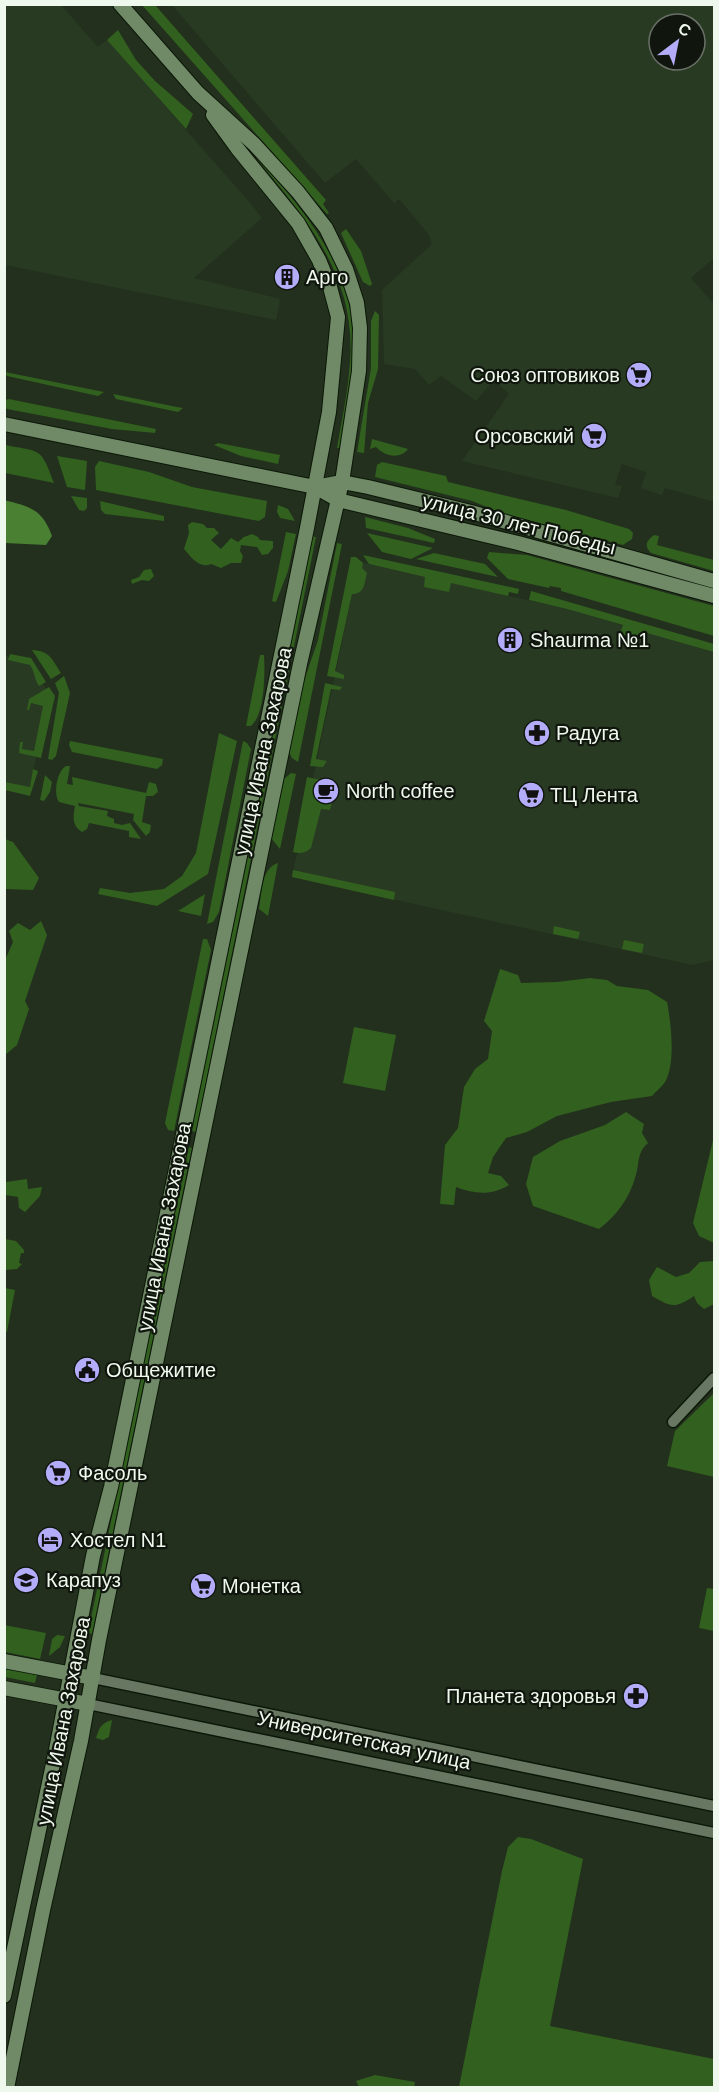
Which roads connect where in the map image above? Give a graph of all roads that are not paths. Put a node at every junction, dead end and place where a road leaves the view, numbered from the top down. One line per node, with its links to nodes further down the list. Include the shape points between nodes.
1 (120, 4): 2 (main road)
2 (198, 93): 4 (main road, улица Ивана Захарова, via 254,144 298,192 326,228 346,269 360,328); 5 (main road, улица Ивана Захарова, via 297,223 330,287 338,317)
3 (4, 424): 5 (main road, улица 30 лет Победы)
4 (342, 482): 5 (main road, улица 30 лет Победы); 6 (main road, улица Ивана Захарова); 7 (main road, улица 30 лет Победы, via 471,512)
5 (315, 487): 6 (main road, улица 30 лет Победы); 12 (main road, улица Ивана Захарова)
6 (338, 500): 8 (main road, улица 30 лет Победы); 13 (main road, улица Ивана Захарова, via 201,1141)
7 (714, 581)
8 (714, 596)
9 (714, 1378): 10 (street)
10 (673, 1422)
11 (4, 1661): 12 (main road, Университетская улица)
12 (70, 1673): 13 (main road, Университетская улица); 15 (main road, улица Ивана Захарова)
13 (93, 1678): 16 (main road, улица Ивана Захарова); 17 (street, Университетская улица)
14 (4, 1688): 15 (main road, Университетская улица)
15 (65, 1700): 16 (main road, Университетская улица); 19 (main road, улица Ивана Захарова)
16 (88, 1704): 18 (street, Университетская улица); 20 (main road, улица Ивана Захарова)
17 (714, 1806)
18 (714, 1833)
19 (4, 1996)
20 (7, 2088)

